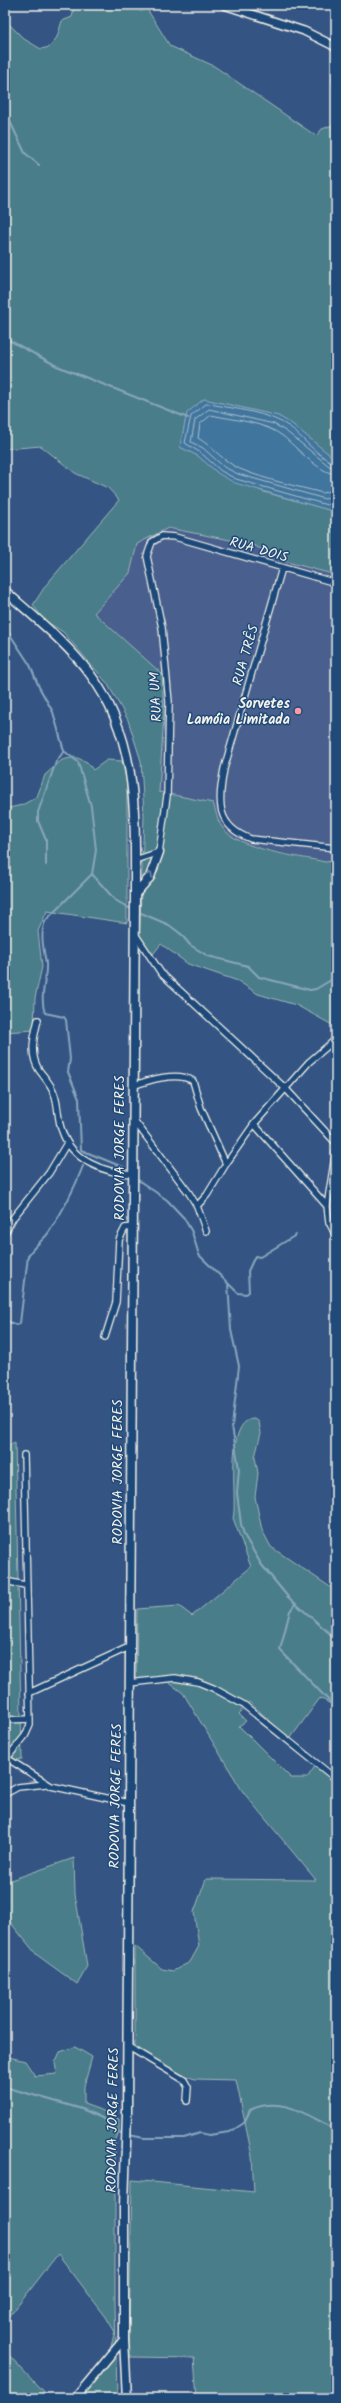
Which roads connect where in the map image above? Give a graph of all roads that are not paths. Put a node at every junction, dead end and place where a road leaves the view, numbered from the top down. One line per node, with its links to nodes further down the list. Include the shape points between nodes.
1 (224, 5): 2 (street, via 304,31)
2 (336, 47)
3 (175, 537): 4 (street, RUA DOIS); 8 (street, RUA UM, via 157,538 152,542 147,556 162,628 169,702 168,796)
4 (282, 568): 5 (street, RUA DOIS); 7 (street, RUA TRÊS, via 224,769 219,796 220,809 231,828 251,839)
5 (336, 583)
6 (5, 591): 9 (main road, RODOVIA JORGE FERES, via 71,653 105,696 118,723 130,763)
7 (336, 848)
8 (159, 852): 9 (street); 10 (main road, one-way to 8, via 150,876)
9 (135, 860): 10 (main road, RODOVIA JORGE FERES)
10 (135, 894): 11 (main road, RODOVIA JORGE FERES)
11 (134, 932): 14 (main road, RODOVIA JORGE FERES); 15 (street, via 152,961 177,989)
12 (38, 1020): 18 (street, via 32,1046 34,1057 54,1092 59,1108 61,1130)
13 (336, 1039): 15 (street, via 309,1062)
14 (133, 1086): 16 (main road, RODOVIA JORGE FERES); 21 (street, via 175,1077 193,1081 201,1108)
15 (286, 1089): 17 (street); 19 (street)
16 (133, 1118): 22 (main road, RODOVIA JORGE FERES); 23 (street)
17 (254, 1124): 21 (street); 24 (street)
18 (68, 1143): 22 (street, via 75,1152 94,1166 112,1172); 27 (street, via 50,1173 13,1218)
19 (336, 1143)
20 (336, 1150): 24 (street)
21 (226, 1164): 23 (street)
22 (133, 1174): 25 (main road, RODOVIA JORGE FERES)
23 (197, 1206): 26 (street)
24 (327, 1206): 28 (street, via 329,1222)
25 (132, 1227): 29 (street, via 125,1228 119,1240 116,1302); 33 (main road, RODOVIA JORGE FERES)
26 (206, 1231)
27 (5, 1233)
28 (336, 1236)
29 (105, 1337)
30 (24, 1455): 32 (street)
31 (5, 1582): 32 (street)
32 (25, 1585): 35 (street)
33 (129, 1647): 34 (main road, RODOVIA JORGE FERES); 35 (street)
34 (129, 1682): 39 (street, via 176,1678 213,1688 244,1706); 44 (main road, RODOVIA JORGE FERES)
35 (29, 1693): 36 (street)
36 (30, 1719): 37 (street); 38 (street, via 27,1732)
37 (5, 1720)
38 (6, 1758): 40 (street)
39 (336, 1779)
40 (46, 1784): 41 (street); 44 (street)
41 (18, 1787): 42 (street); 43 (street)
42 (5, 1788)
43 (5, 1794)
44 (129, 1803): 45 (main road, RODOVIA JORGE FERES)
45 (127, 2046): 46 (street, via 184,2080 188,2087); 47 (main road, RODOVIA JORGE FERES)
46 (187, 2101)
47 (124, 2339): 48 (street); 49 (main road, RODOVIA JORGE FERES)
48 (75, 2398)
49 (127, 2398)

